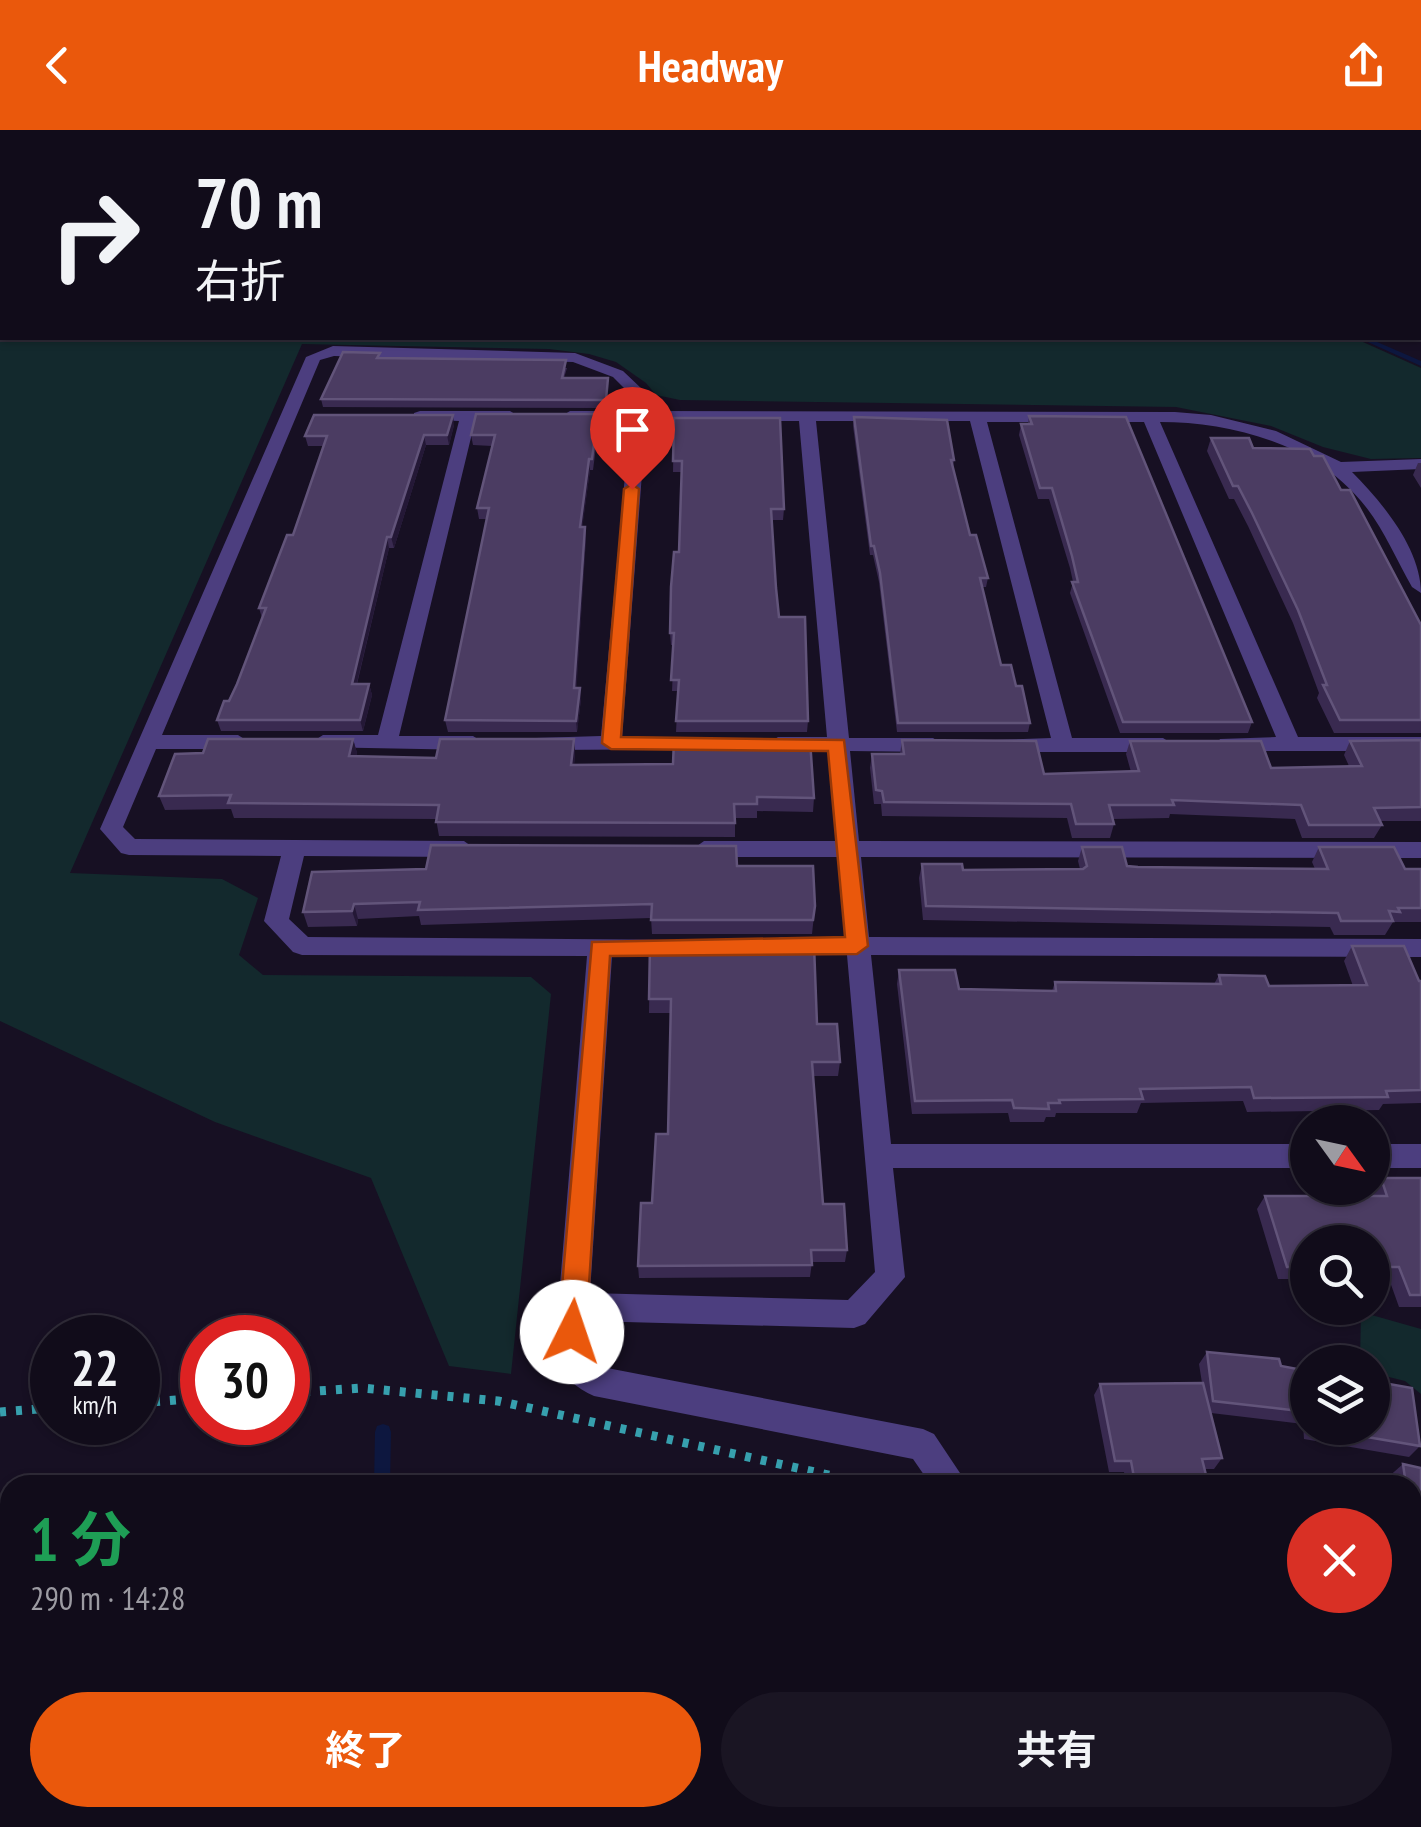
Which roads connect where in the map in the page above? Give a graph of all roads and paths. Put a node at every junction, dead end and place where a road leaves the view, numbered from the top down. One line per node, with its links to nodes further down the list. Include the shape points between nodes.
1 (396, 416): 2 (street)
2 (468, 416): 3 (street); 15 (street)
3 (524, 416)
4 (543, 416): 5 (street)
5 (637, 416): 6 (street); 12 (street, via 635,390 618,374 575,358 334,351 314,357 297,416); 16 (street)
6 (807, 416): 7 (street); 23 (street)
7 (977, 416): 8 (street); 26 (street)
8 (1150, 417): 10 (street, via 1211,420 1270,434); 21 (street)
9 (1421, 464): 10 (street)
10 (1338, 467): 11 (street, via 1371,501)
11 (1421, 587)
12 (148, 742): 13 (street); 27 (street, via 112,829 130,847)
13 (268, 742)
14 (308, 742): 15 (street)
15 (387, 742): 16 (street)
16 (611, 743): 17 (street)
17 (724, 744)
18 (762, 744): 23 (street)
19 (1176, 744): 26 (street)
20 (1214, 744): 21 (street)
21 (1290, 744): 22 (street)
22 (1421, 744)
23 (837, 745): 24 (street); 30 (street)
24 (950, 745)
25 (988, 745): 26 (street)
26 (1063, 745)
27 (295, 848): 28 (street); 35 (street, via 276,921 302,946)
28 (492, 848)
29 (690, 849): 30 (street)
30 (848, 849): 31 (street); 33 (street)
31 (1421, 850)
32 (758, 946): 33 (street)
33 (857, 946): 36 (street); 37 (street)
34 (698, 947): 35 (street)
35 (600, 948): 41 (street)
36 (1421, 948)
37 (878, 1156): 38 (street); 41 (street, via 890,1278 854,1314)
38 (1290, 1156)
39 (1390, 1156): 40 (street)
40 (1421, 1156)
41 (574, 1307): 46 (street, via 570,1358 594,1381 923,1445)
42 (310, 1392): 45 (path, via 362,1388 498,1401)
43 (30, 1410): 44 (path)
44 (0, 1412)
45 (828, 1475)
46 (944, 1475)

